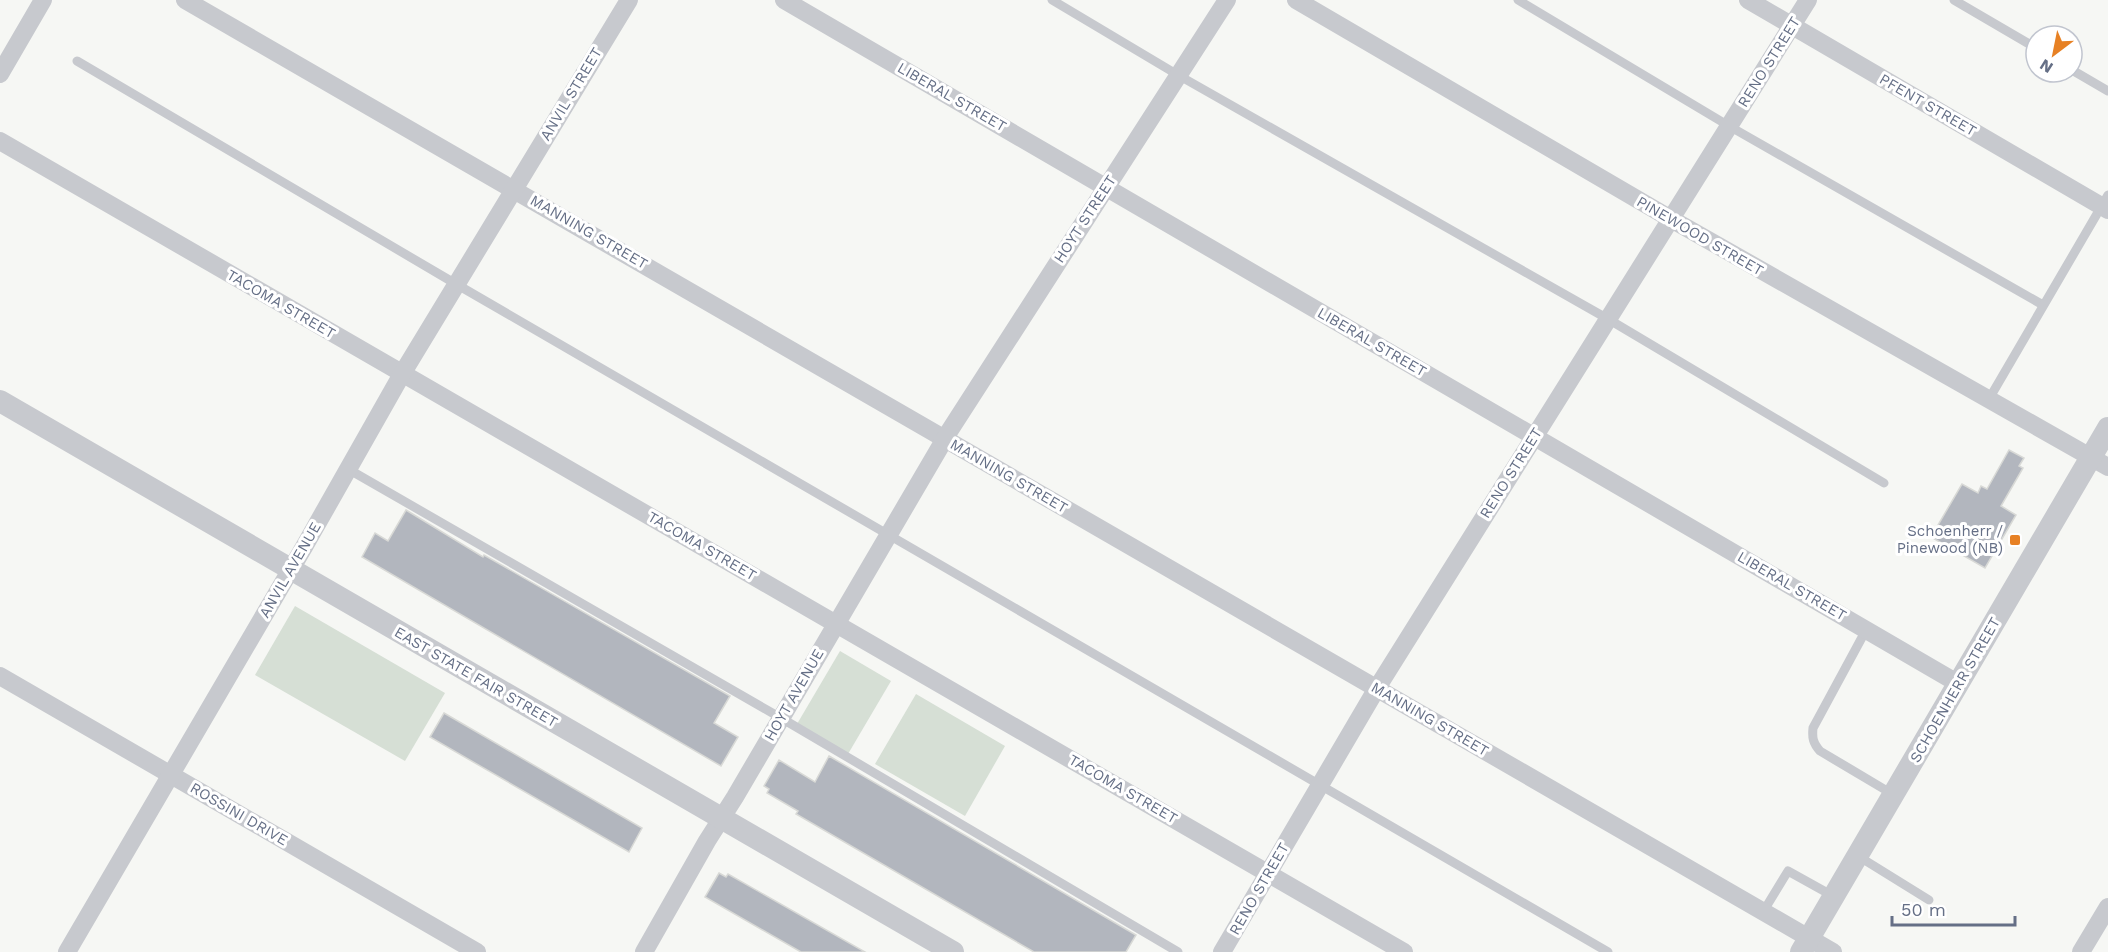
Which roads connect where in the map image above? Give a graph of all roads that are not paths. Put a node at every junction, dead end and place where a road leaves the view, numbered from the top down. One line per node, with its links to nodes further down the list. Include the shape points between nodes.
1 (43, 0): 15 (street)
2 (185, 0): 22 (street, MANNING STREET)
3 (628, 0): 22 (street, ANVIL STREET)
4 (784, 0): 21 (street, LIBERAL STREET)
5 (1052, 0): 16 (lane)
6 (1227, 0): 16 (street, HOYT STREET)
7 (1296, 0): 24 (street, PINEWOOD STREET)
8 (1518, 0): 19 (lane)
9 (1748, 0): 12 (street, PFENT STREET)
10 (1808, 0): 12 (street, RENO STREET)
11 (1954, 0): 13 (lane)
12 (1792, 26): 19 (street, RENO STREET); 23 (street, PFENT STREET)
13 (2024, 41)
14 (77, 60): 25 (lane)
15 (0, 74)
16 (1178, 75): 21 (street, HOYT STREET); 27 (lane)
17 (2084, 77): 18 (lane)
18 (2108, 91)
19 (1729, 126): 24 (street, RENO STREET); 26 (lane)
20 (0, 141): 28 (street, TACOMA STREET)
21 (1106, 187): 32 (street, LIBERAL STREET); 33 (street, HOYT STREET)
22 (513, 189): 25 (street, ANVIL AVENUE); 33 (street, MANNING STREET)
23 (2106, 204): 26 (lane)
24 (1671, 219): 27 (street, RENO STREET); 29 (street, PINEWOOD STREET)
25 (456, 284): 28 (street, ANVIL AVENUE); 37 (lane)
26 (2043, 305): 29 (lane)
27 (1608, 319): 32 (street, RENO STREET); 36 (lane)
28 (402, 374): 35 (street, ANVIL AVENUE); 39 (street, TACOMA STREET)
29 (1989, 399): 34 (street, PINEWOOD STREET)
30 (0, 401): 38 (street, EAST STATE FAIR STREET)
31 (2108, 428): 34 (street, SCHOENHERR STREET)
32 (1534, 436): 40 (street, LIBERAL STREET); 43 (street, RENO STREET)
33 (945, 439): 37 (street, HOYT AVENUE); 43 (street, MANNING STREET)
34 (2099, 462): 42 (street, SCHOENHERR STREET)
35 (348, 469): 38 (street, ANVIL AVENUE); 44 (lane)
36 (1884, 483)
37 (888, 536): 39 (street, HOYT AVENUE); 46 (lane)
38 (291, 568): 45 (street, ANVIL AVENUE); 48 (street, EAST STATE FAIR STREET)
39 (836, 623): 44 (street, HOYT AVENUE); 50 (street, TACOMA STREET)
40 (1866, 630): 42 (street, LIBERAL STREET); 47 (lane, via 1812,728 1812,737 1820,751)
41 (0, 676): 45 (street, ROSSINI DRIVE)
42 (1959, 684): 47 (street, SCHOENHERR STREET)
43 (1377, 688): 46 (street, RENO STREET); 54 (street, MANNING STREET)
44 (781, 718): 48 (street, HOYT AVENUE); 60 (lane)
45 (171, 774): 56 (street, ANVIL AVENUE); 57 (street, ROSSINI DRIVE)
46 (1320, 785): 50 (street, RENO STREET); 63 (lane)
47 (1894, 795): 49 (street, SCHOENHERR STREET)
48 (720, 819): 58 (street, HOYT AVENUE); 59 (street, EAST STATE FAIR STREET)
49 (1858, 856): 51 (street, SCHOENHERR STREET); 52 (lane)
50 (1268, 873): 61 (street, RENO STREET); 62 (street, TACOMA STREET)
51 (1834, 896): 54 (lane, via 1788,871); 55 (street, SCHOENHERR STREET)
52 (1929, 900)
53 (2108, 907): 65 (street)
54 (1763, 912): 55 (street, MANNING STREET)
55 (1805, 945): 64 (street, MANNING STREET)
56 (67, 952)
57 (477, 952)
58 (644, 952)
59 (953, 952)
60 (1178, 952)
61 (1222, 952)
62 (1404, 952)
63 (1608, 952)
64 (1833, 952)
65 (2081, 952)

